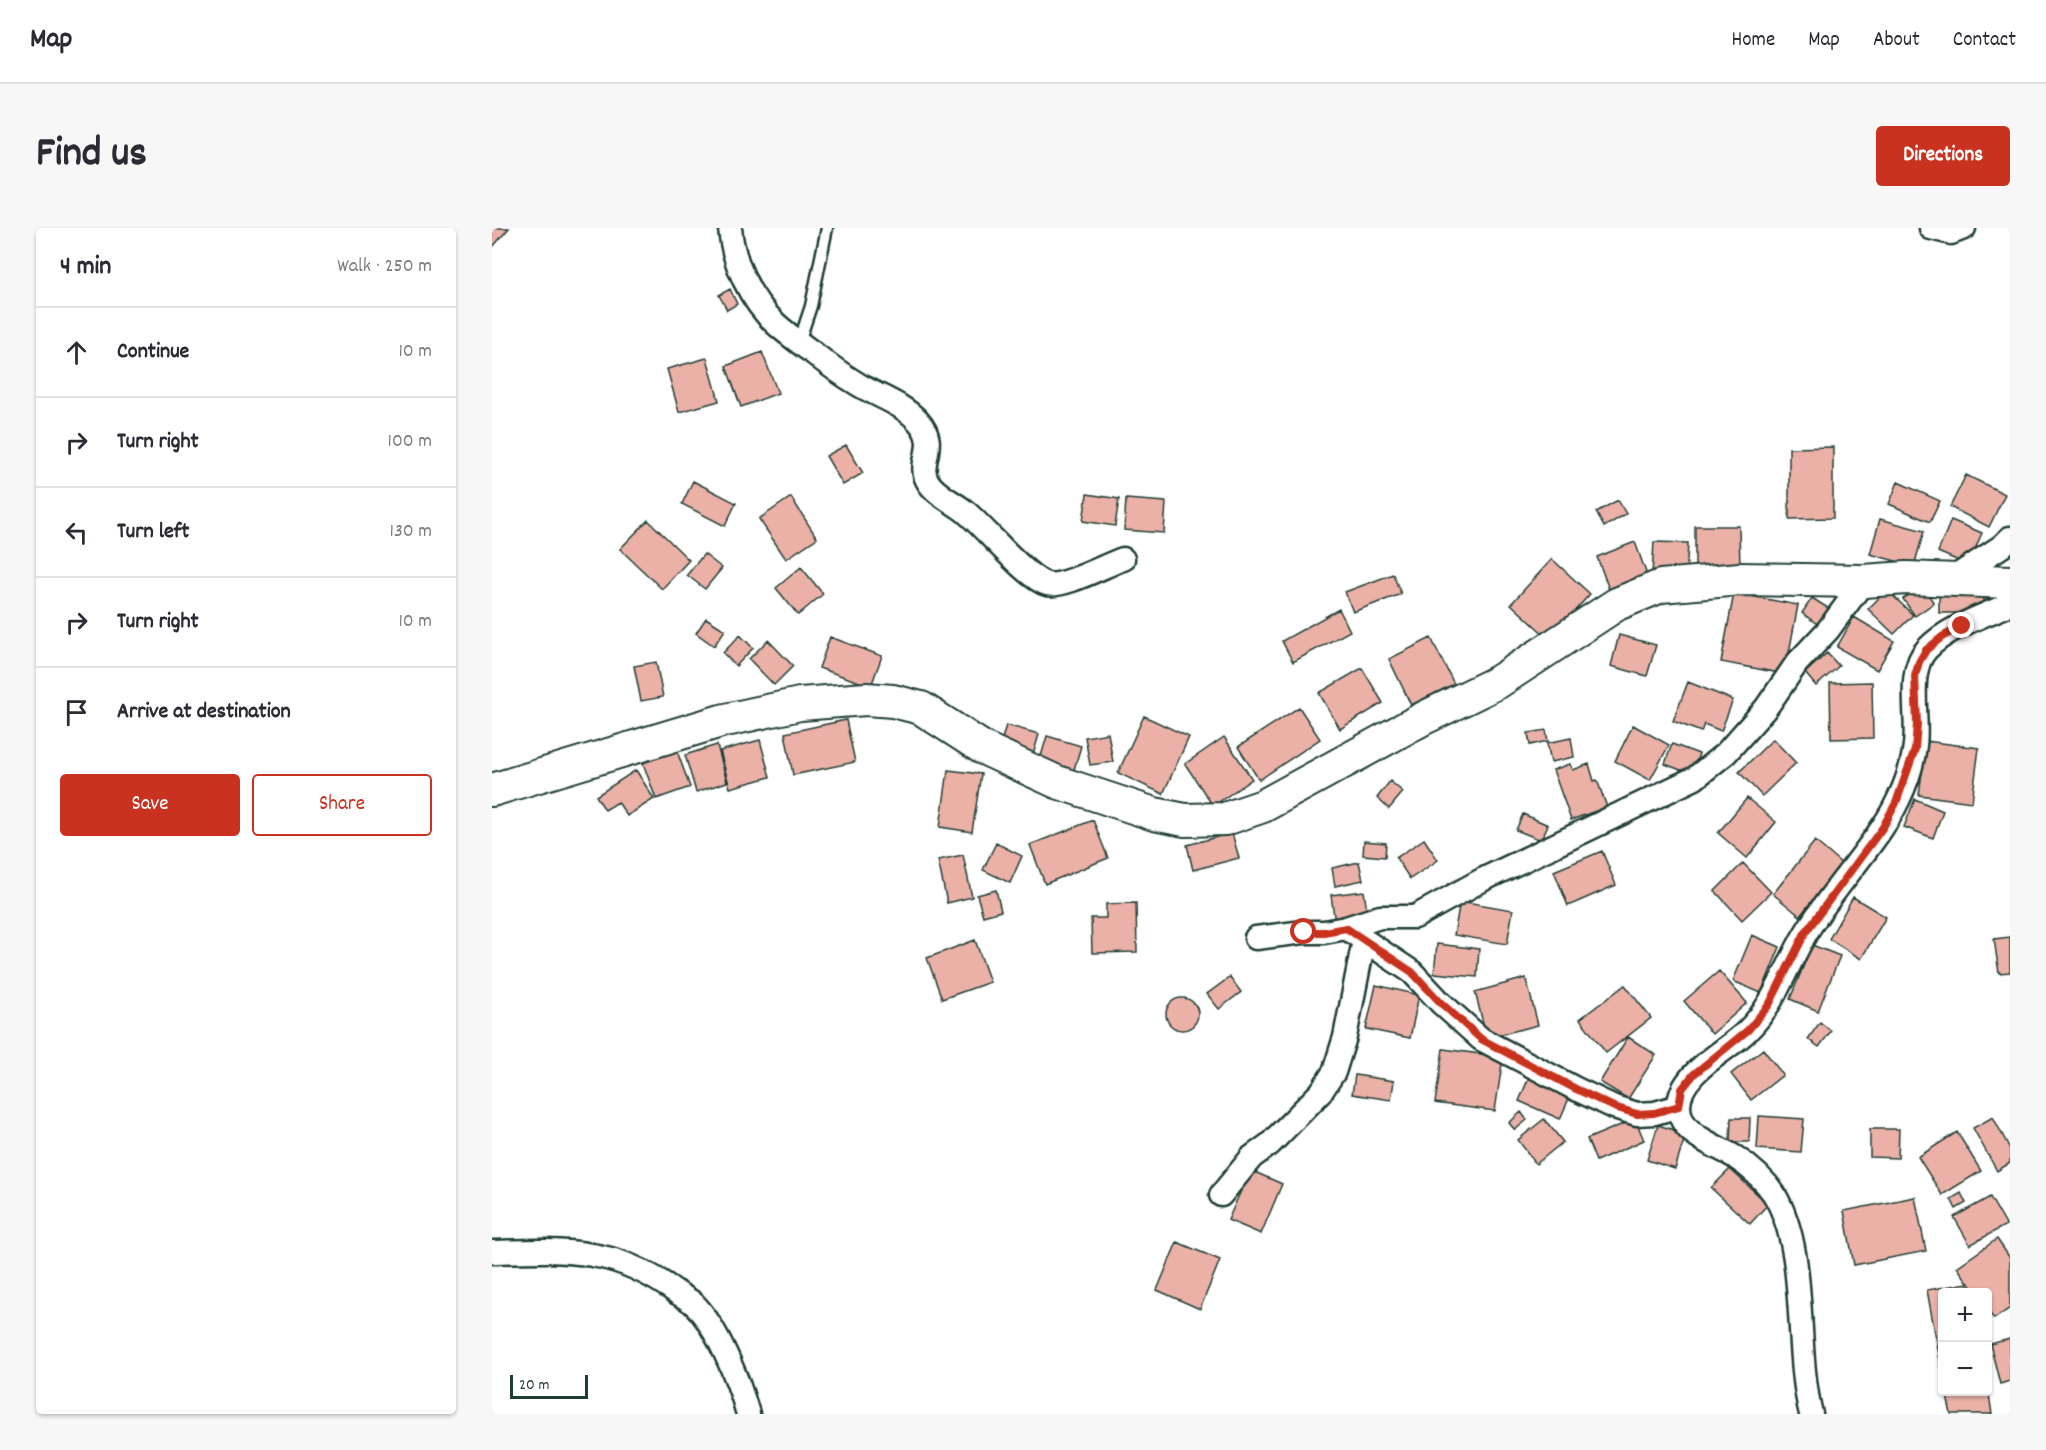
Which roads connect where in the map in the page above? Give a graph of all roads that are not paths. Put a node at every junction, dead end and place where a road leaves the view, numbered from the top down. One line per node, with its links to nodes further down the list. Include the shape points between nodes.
1 (730, 228): 5 (street, via 732,247 750,292 776,324)
2 (826, 228): 5 (lane, via 811,306)
3 (1931, 228): 4 (street, via 1951,233)
4 (1964, 228)
5 (799, 342): 7 (street, via 855,383 917,420 926,431 929,444 927,481 966,512 1032,576 1047,584 1063,584)
6 (2010, 538): 8 (street)
7 (1123, 559)
8 (1952, 579): 9 (street); 10 (street)
9 (1864, 581): 12 (street, via 1740,579 1661,586 1617,604 1498,682 1263,806 1225,819 1185,820 1154,814 1057,782 983,748 921,708 866,699 800,704 721,721); 13 (street, via 1766,708 1726,753 1695,778 1482,880 1414,917 1380,917)
10 (2010, 582)
11 (2010, 604): 15 (street, via 1962,626 1926,650 1915,676 1915,749 1896,803 1883,827 1805,933 1769,1005 1748,1030 1694,1074 1682,1089)
12 (492, 790)
13 (1355, 934): 14 (street, via 1304,932); 15 (street, via 1412,972 1481,1039 1614,1107 1637,1114); 16 (street, via 1345,1037 1334,1072 1321,1092 1252,1157)
14 (1256, 938)
15 (1679, 1106): 19 (street, via 1692,1133 1757,1173 1784,1213 1797,1275 1802,1360)
16 (1221, 1195)
17 (492, 1251): 18 (street, via 592,1255 651,1275 694,1304 707,1322 721,1344)
18 (748, 1414)
19 (1811, 1414)

